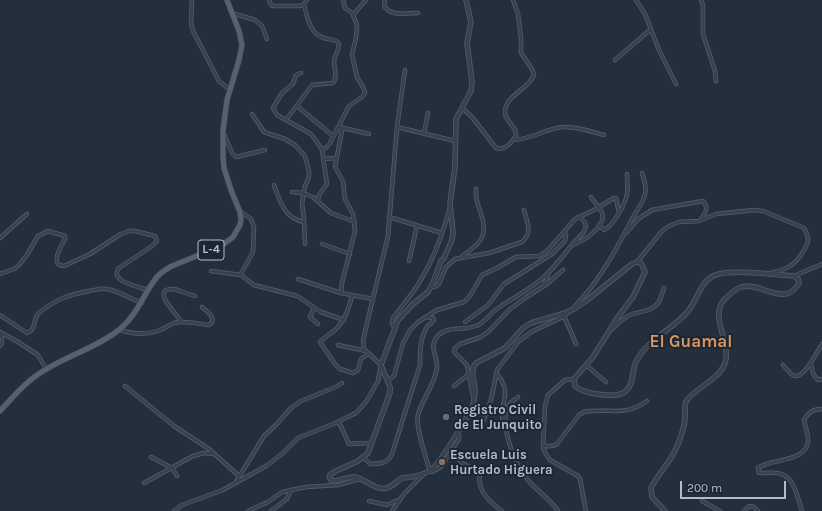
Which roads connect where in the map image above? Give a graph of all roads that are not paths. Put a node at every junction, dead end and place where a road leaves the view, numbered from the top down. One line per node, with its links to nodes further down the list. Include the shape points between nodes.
1 (192, 0): 23 (street, via 193,31 219,81)
2 (227, 0): 13 (main road)
3 (269, 0): 12 (street, via 274,6)
4 (307, 0): 12 (street)
5 (343, 0): 15 (street, via 345,8)
6 (366, 0): 15 (street)
7 (384, 0): 14 (street, via 384,6 390,12)
8 (466, 0): 25 (street, via 471,22 467,43 472,82 471,91)
9 (513, 0): 36 (street, via 518,14 521,53 534,75 505,109 506,118 516,131)
10 (636, 0): 16 (street)
11 (701, 0): 21 (street, via 703,34)
12 (304, 4): 24 (street, via 312,29 324,38 337,40 339,47 334,60 334,83 312,85)
13 (232, 13): 17 (street, via 255,20 262,26); 23 (main road, via 242,37 242,45)
14 (418, 13)
15 (353, 15): 29 (street, via 357,26 352,55 357,77 365,93 348,106)
16 (651, 29): 18 (street); 22 (street)
17 (267, 39)
18 (615, 60)
19 (405, 70): 30 (street)
20 (301, 73): 28 (street, via 296,75 293,84 282,93 273,108 277,115)
21 (716, 81)
22 (676, 84)
23 (230, 90): 31 (main road)
24 (297, 106): 28 (street); 35 (street)
25 (462, 108): 36 (street, via 496,148 505,148); 37 (street, via 456,119)
26 (428, 113): 33 (street)
27 (252, 114): 47 (street, via 264,132 285,139 295,145 304,156 310,171)
28 (286, 120): 39 (street, via 311,134)
29 (338, 127): 32 (street); 35 (street); 40 (street, via 342,130)
30 (397, 127): 33 (street); 56 (street)
31 (223, 130): 38 (street, via 236,157); 53 (main road, via 224,168)
32 (369, 134)
33 (424, 134): 37 (street)
34 (604, 135): 36 (street, via 566,127 542,132 526,139)
35 (333, 136): 39 (street, via 327,147)
36 (513, 140)
37 (455, 142): 50 (street)
38 (264, 150)
39 (322, 150): 41 (street)
40 (336, 158): 41 (street); 60 (street, via 345,199)
41 (324, 159): 49 (street, via 327,184)
42 (642, 173): 65 (street, via 646,186 645,195)
43 (627, 174): 54 (street, via 627,194)
44 (274, 185): 59 (street, via 281,205 288,215)
45 (476, 189): 71 (street, via 475,196 484,234 474,248)
46 (292, 192): 47 (street)
47 (303, 193): 49 (street); 59 (street)
48 (591, 197): 51 (street)
49 (318, 201): 60 (street, via 331,213)
50 (451, 206): 64 (street); 84 (street, via 452,240)
51 (598, 208): 54 (street, via 616,198); 57 (street); 61 (street, via 602,213)
52 (524, 210): 71 (street, via 529,228 526,239 522,242 489,253)
53 (240, 212): 80 (street, via 251,219 254,227 253,252); 86 (main road, L-4, via 240,225 233,237 221,246 164,270)
54 (618, 213): 61 (street, via 608,228 604,230)
55 (27, 214): 66 (street)
56 (390, 217): 62 (street); 90 (street)
57 (578, 217): 63 (street, via 574,218); 69 (street, via 583,219 586,226)
58 (699, 221): 65 (street, via 707,210 703,201 652,210 638,219); 73 (street, via 679,222 662,231); 79 (street, via 716,214 754,210 763,211 804,228 808,240 794,263 782,270)
59 (304, 222): 67 (street)
60 (355, 222): 70 (street)
61 (599, 225): 69 (street, via 583,240)
62 (417, 226): 64 (street); 72 (street)
63 (564, 232): 97 (street, via 549,249 538,256 516,257 482,274 464,302 438,310); 100 (street, via 565,241 552,254 504,284 488,305)
64 (442, 233): 102 (street, via 417,286 393,318)
65 (624, 235): 94 (street, via 587,294)
66 (0, 238)
67 (305, 244)
68 (322, 244): 70 (street)
69 (572, 245): 77 (street)
70 (350, 254): 87 (street)
71 (461, 257): 84 (street, via 446,267 440,284)
72 (409, 261)
73 (637, 262): 94 (street); 104 (street, via 644,266 643,278)
74 (822, 264): 81 (street)
75 (563, 270): 83 (street)
76 (212, 271): 80 (street)
77 (549, 272): 83 (street); 141 (street, via 481,323 474,327 450,329 436,338 433,346 437,372 418,415 418,426)
78 (0, 274): 86 (street, via 18,266 38,236 48,231 65,236 57,256 58,264 64,266 90,254 122,234 135,231 155,236 157,242 119,268 116,275 119,279)
79 (766, 274): 81 (street); 118 (street, via 726,272 704,282 688,311 641,354 636,362 630,387 622,394 615,396 582,391 575,386)
80 (241, 275): 93 (street, via 254,285 297,296)
81 (794, 276): 160 (street, via 799,283 790,293 783,295 757,287 742,287 723,301 719,309 719,318 726,359 718,374 686,401 686,418 678,446 670,462 650,488 652,497)
82 (298, 279): 87 (street)
83 (544, 286): 117 (street, via 509,310 481,337 455,348 454,352 467,365)
84 (431, 287): 102 (street, via 404,312)
85 (664, 288): 104 (street, via 653,307 630,315)
86 (148, 290): 91 (main road, L-4)
87 (341, 293): 89 (street)
88 (195, 296): 99 (street, via 172,289 164,292 165,301)
89 (352, 296): 90 (street); 98 (street)
90 (373, 299): 110 (street, via 363,340)
91 (142, 303): 95 (street, via 101,288 67,295 35,317 34,327 27,333); 103 (main road, L-4)
92 (202, 307): 99 (street, via 212,317 212,324)
93 (314, 308): 98 (street); 101 (street, via 310,317)
94 (572, 310): 96 (street); 126 (street, via 531,323 505,348 476,363 472,372)
95 (0, 315)
96 (564, 316): 106 (street); 116 (street, via 526,334)
97 (426, 317): 120 (street, via 410,330 403,342 394,376); 139 (street, via 434,320 423,336 420,365 392,454 381,464 370,464)
98 (344, 320): 110 (street, via 324,337 320,342 322,346 340,369 353,373 358,370 361,359)
99 (182, 322): 103 (street, via 159,331 141,334)
100 (465, 322)
101 (318, 324)
102 (395, 328): 112 (street)
103 (120, 330): 115 (main road, L-4, via 104,341)
104 (610, 331): 113 (street)
105 (0, 333): 109 (street); 115 (street, via 38,355)
106 (576, 344)
107 (822, 344): 111 (street)
108 (338, 345): 110 (street)
109 (0, 346)
110 (367, 352): 112 (street)
111 (811, 363): 114 (street, via 798,376); 119 (street, via 815,377 818,380)
112 (381, 365): 120 (street); 131 (street, via 378,381 366,402 356,413)
113 (586, 365): 118 (street); 121 (street)
114 (783, 365)
115 (46, 369): 129 (main road, L-4, via 31,378)
116 (496, 372): 130 (street); 132 (street, via 505,389 502,418 503,426)
117 (469, 374): 124 (street); 126 (street)
118 (574, 379): 135 (street, via 565,380 548,396)
119 (822, 379)
120 (388, 380): 134 (street, via 389,398)
121 (606, 382)
122 (342, 383): 143 (street, via 290,409 264,436)
123 (125, 386): 137 (street, via 174,426)
124 (454, 386)
125 (518, 397): 132 (street, via 510,402 506,410)
126 (474, 400): 133 (street)
127 (647, 400): 135 (street, via 630,410 584,412 557,444 549,447)
128 (822, 409): 164 (street, via 814,409 804,420 808,437 805,448 795,457 758,468 759,473 782,474 789,479)
129 (0, 411)
130 (484, 420)
131 (339, 422): 134 (street, via 349,444); 145 (street, via 298,438 266,466)
132 (506, 428): 158 (street, via 512,452 527,479)
133 (456, 434): 136 (street, via 460,439); 141 (street)
134 (373, 443): 139 (street)
135 (543, 445): 159 (street, via 550,460 580,479)
136 (452, 451): 141 (street, via 441,467); 157 (street, via 462,463 479,472 482,491)
137 (214, 454): 140 (street, via 198,454); 143 (street)
138 (151, 457): 140 (street)
139 (364, 458): 146 (street, via 334,472 329,477 332,481 351,477)
140 (172, 468): 144 (street); 148 (street)
141 (430, 471): 142 (street)
142 (424, 474): 146 (street, via 402,478 386,488 376,487); 150 (street)
143 (239, 475): 145 (street); 147 (street)
144 (177, 476)
145 (242, 478): 147 (street)
146 (360, 479): 149 (street, via 338,485)
147 (236, 482): 153 (street, via 182,505)
148 (144, 483)
149 (291, 490): 154 (street, via 282,492); 155 (street, via 288,499)
150 (400, 500): 151 (street, via 387,505); 156 (street)
151 (369, 501)
152 (702, 501): 161 (street)
153 (174, 511)
154 (248, 511)
155 (271, 511)
156 (392, 511)
157 (502, 511)
158 (558, 511)
159 (586, 511)
160 (665, 511)
161 (720, 511)
162 (744, 511): 163 (street, via 749,506)
163 (758, 511)
164 (802, 511)

